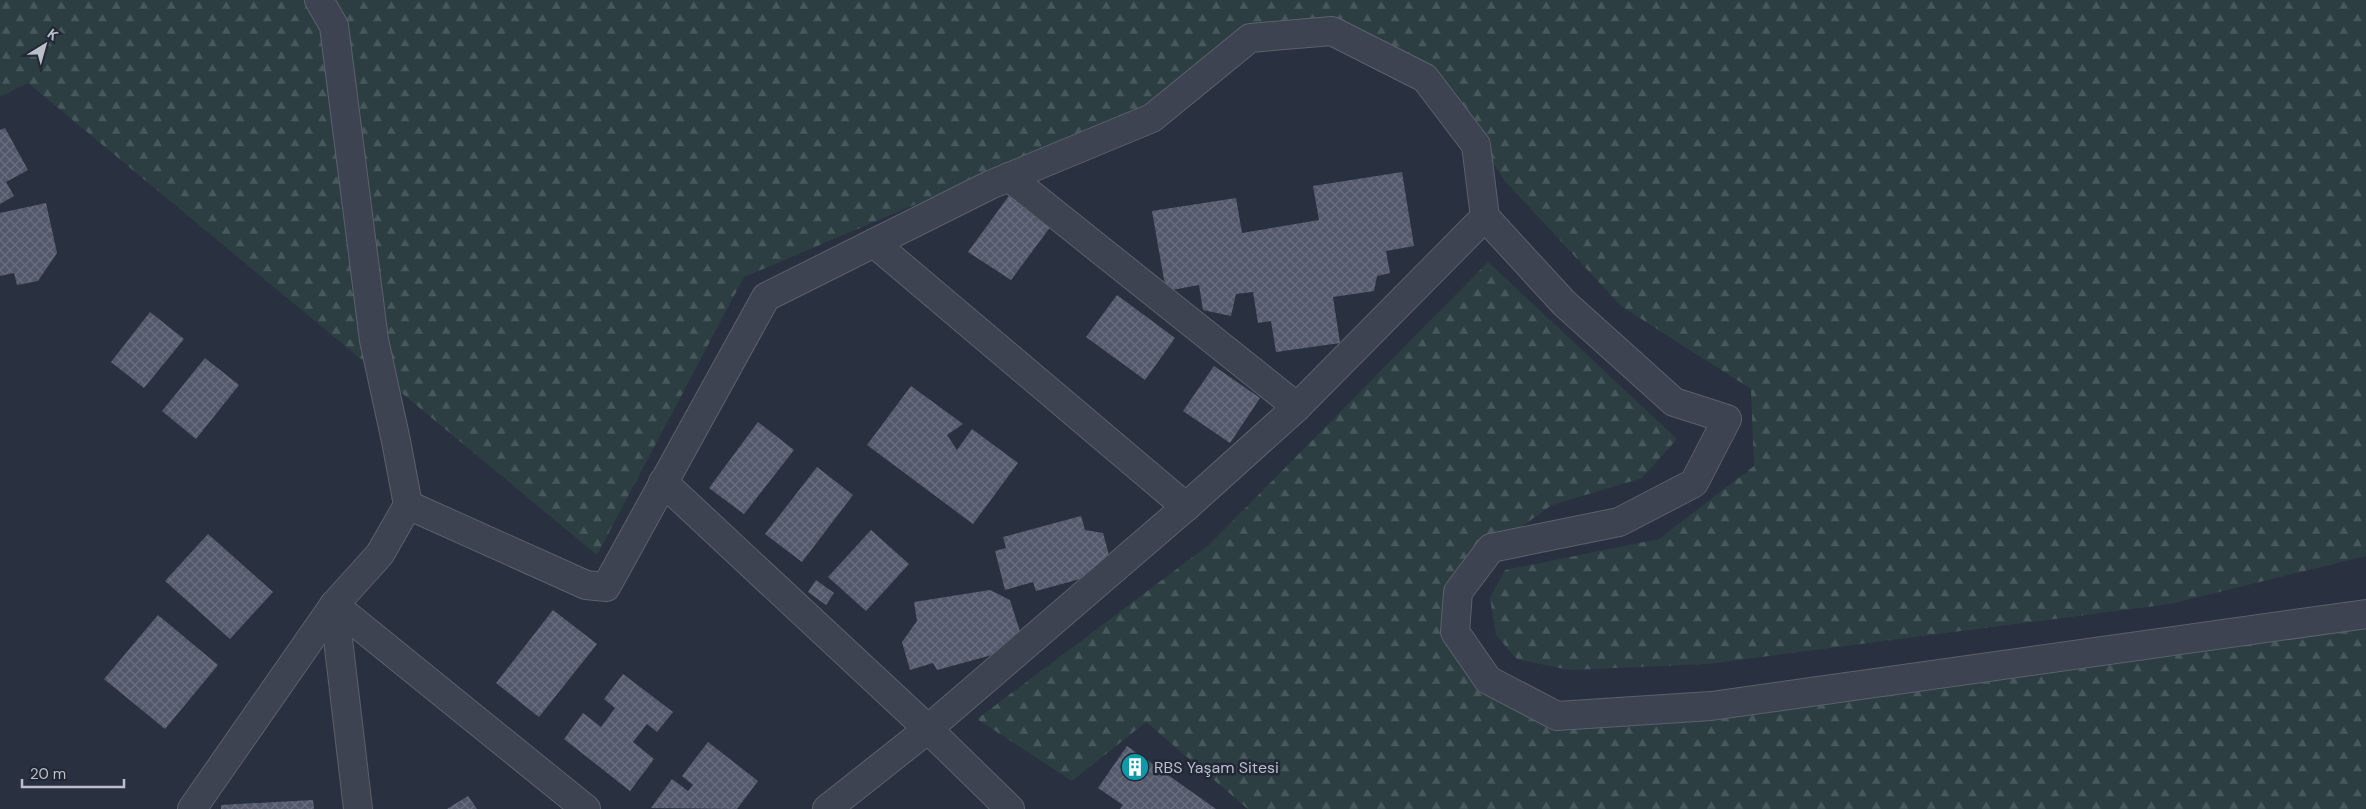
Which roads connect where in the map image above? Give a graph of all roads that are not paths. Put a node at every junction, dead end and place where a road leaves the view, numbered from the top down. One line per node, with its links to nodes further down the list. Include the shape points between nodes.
1 (319, 0): 7 (street, via 334,26 374,340)
2 (1009, 177): 3 (street, via 1152,118 1250,38 1332,31 1425,78 1476,145); 4 (street); 5 (street)
3 (1485, 217): 5 (street); 10 (street, via 1564,304 1674,402 1727,419 1694,483 1619,522 1491,548 1458,592 1454,632 1488,680 1557,716 1711,706)
4 (874, 243): 6 (street, via 766,297); 8 (street)
5 (1297, 407): 8 (street)
6 (663, 482): 7 (street, via 606,586 586,585); 11 (street)
7 (408, 505): 9 (street, via 380,554)
8 (1186, 507): 11 (street)
9 (334, 605): 12 (street); 13 (street); 14 (street)
10 (2366, 614)
11 (928, 729): 15 (street); 16 (street)
12 (192, 809)
13 (358, 809)
14 (586, 809)
15 (828, 809)
16 (1010, 809)

